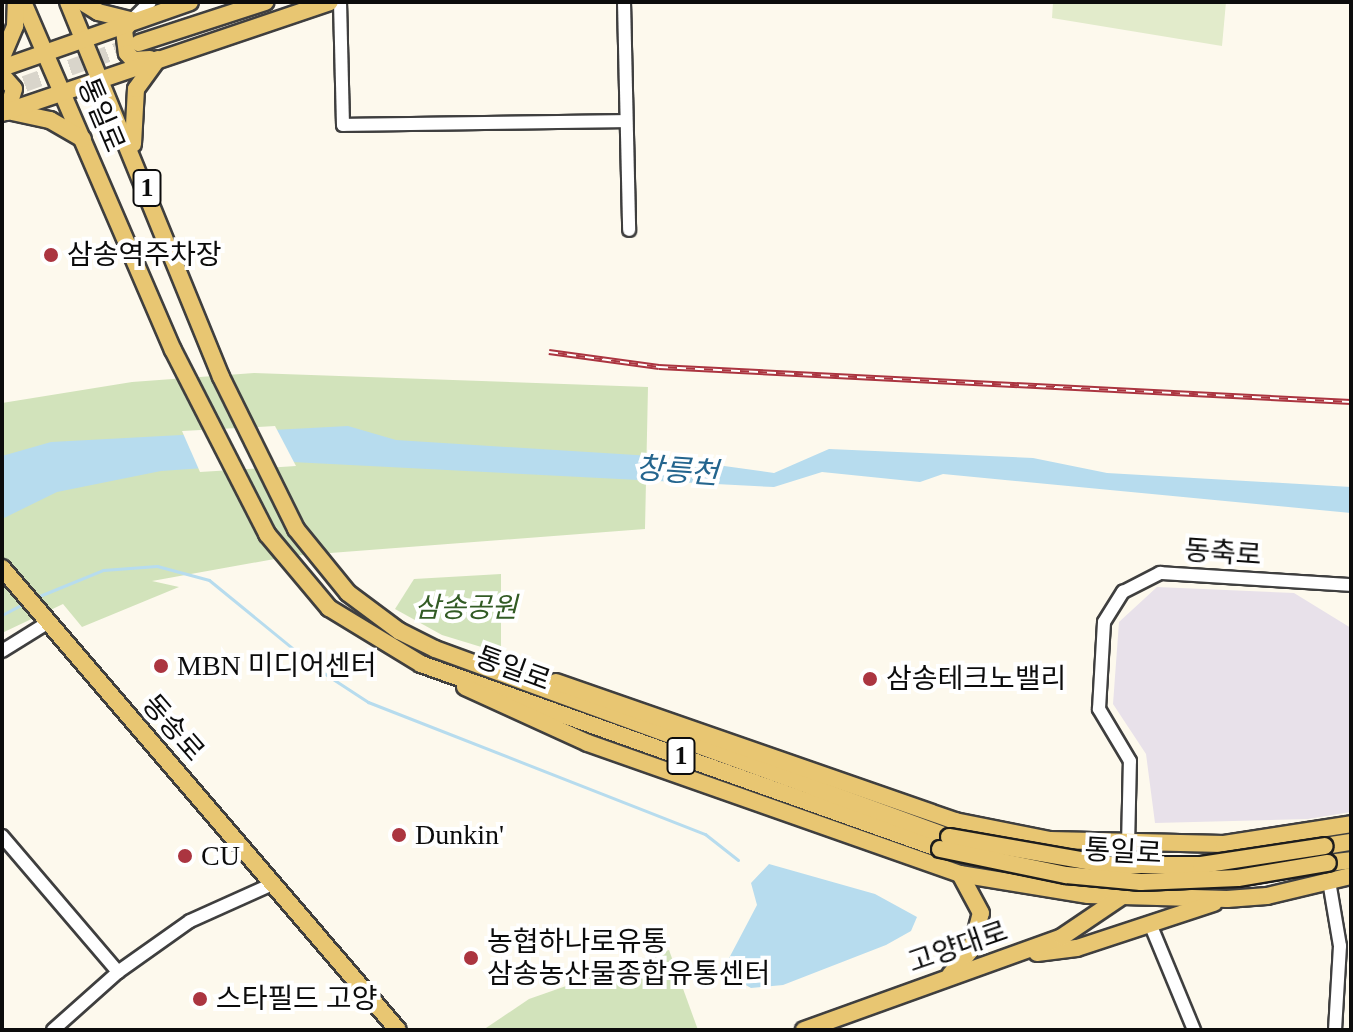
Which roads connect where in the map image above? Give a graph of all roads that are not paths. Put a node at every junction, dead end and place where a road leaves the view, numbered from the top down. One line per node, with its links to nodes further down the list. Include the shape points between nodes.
1 (16, 2): 15 (main road, via 15,26)
2 (23, 2): 14 (main road, 통일로 / 1)
3 (68, 2): 12 (main road, 통일로 / 1)
4 (82, 2): 11 (main road)
5 (190, 2): 10 (main road)
6 (265, 2): 13 (main road)
7 (330, 2): 16 (main road)
8 (340, 2): 22 (street, via 343,125)
9 (624, 2): 22 (street)
10 (157, 4): 11 (main road)
11 (132, 20): 12 (main road); 16 (main road, via 124,30 127,53 133,60)
12 (83, 38): 14 (main road); 19 (main road, 통일로 / 1)
13 (139, 43)
14 (45, 52): 17 (main road); 20 (main road, 통일로 / 1)
15 (2, 57)
16 (159, 58): 19 (main road); 24 (main road, via 136,89)
17 (2, 68)
18 (2, 75): 21 (main road, via 14,89)
19 (101, 79): 20 (main road); 24 (main road, 통일로 / 1)
20 (63, 92): 21 (main road); 23 (main road, 통일로 / 1)
21 (4, 113): 23 (main road, via 37,115)
22 (626, 121): 25 (street)
23 (83, 139): 31 (main road, 통일로 / 1, via 146,293 267,534 329,608)
24 (133, 153): 29 (main road, 통일로 / 1, via 221,377 296,529 328,574 366,610)
25 (629, 230)
26 (2, 568): 28 (main road, 동송로)
27 (1351, 585): 37 (street, 동축로, via 1160,573 1123,592 1104,622 1099,709 1130,761)
28 (47, 623): 30 (street); 42 (main road, 동송로)
29 (435, 649): 36 (main road, 통일로 / 1); 37 (main road, via 605,697 955,821 1050,840)
30 (2, 651)
31 (421, 664): 36 (main road, 통일로 / 1); 39 (main road, via 502,708 588,743)
32 (1351, 824): 34 (main road)
33 (2, 836): 48 (street)
34 (1252, 840): 37 (main road); 43 (main road, via 1241,868 1248,885)
35 (1351, 842): 36 (main road, 통일로 / 1, bridge, via 1170,866 1067,861)
36 (944, 843): 38 (main road, 통일로 / 1, bridge, via 1053,873 1141,882 1238,878)
37 (1128, 846): 44 (main road)
38 (1351, 860)
39 (960, 874): 44 (main road); 49 (main road, via 981,913 971,950)
40 (1351, 876): 41 (main road)
41 (1329, 881): 43 (main road); 54 (street, via 1340,946)
42 (270, 885): 48 (street, via 190,921); 52 (main road, 동송로)
43 (1267, 896): 45 (main road)
44 (1121, 897): 45 (main road); 47 (main road, 고양대로, via 1062,937)
45 (1227, 899): 46 (main road)
46 (1151, 926): 47 (main road, via 1077,948); 53 (street)
47 (1016, 956): 49 (main road, 고양대로)
48 (118, 972): 51 (street)
49 (950, 975): 50 (main road, 고양대로)
50 (809, 1029)
51 (53, 1030)
52 (398, 1030)
53 (1194, 1030)
54 (1335, 1030)

